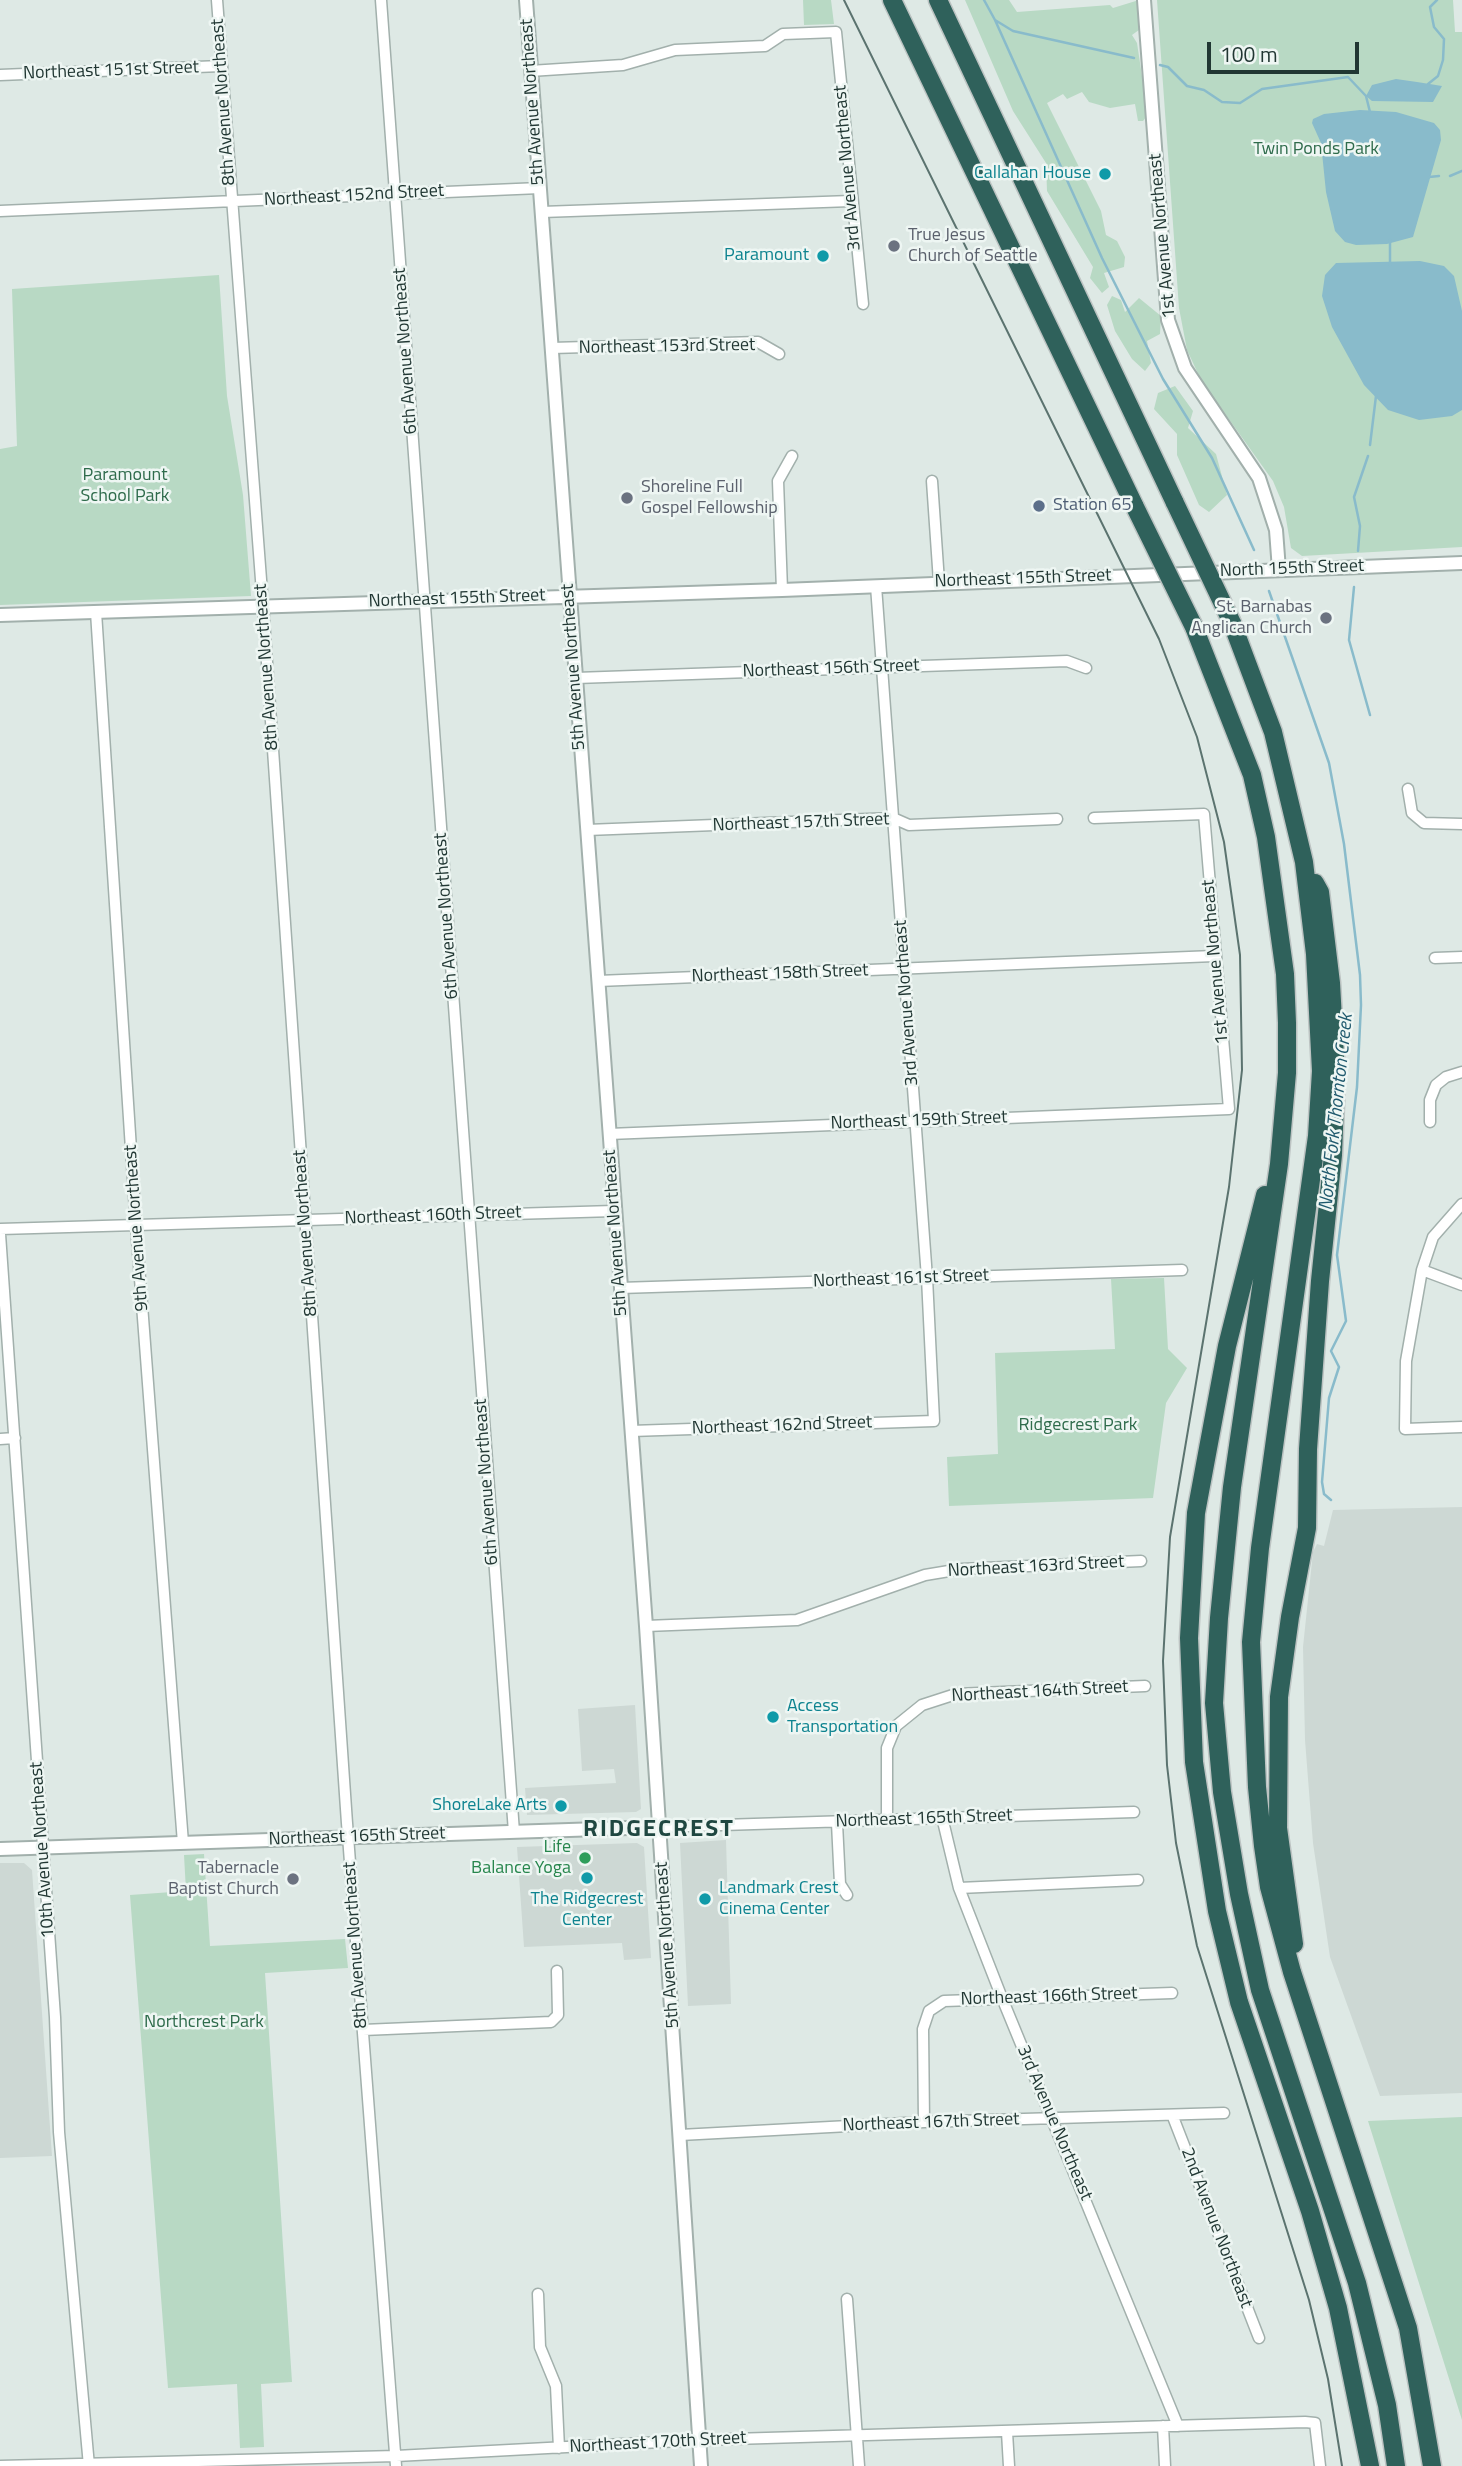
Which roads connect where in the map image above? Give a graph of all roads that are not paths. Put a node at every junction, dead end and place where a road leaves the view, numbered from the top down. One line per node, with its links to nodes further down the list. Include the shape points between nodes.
1 (217, 0): 7 (street, 8th Avenue Northeast)
2 (382, 0): 11 (street, 6th Avenue Northeast)
3 (526, 0): 8 (street, 5th Avenue Northeast)
4 (892, 0): 50 (highway, bridge, via 1194,627 1248,764 1266,837 1285,974)
5 (938, 0): 41 (highway, bridge, via 1232,623 1273,732)
6 (1144, 0): 22 (street, 1st Avenue Northeast, via 1168,320 1185,368 1259,478 1276,530)
7 (221, 66): 9 (street, Northeast 151st Street); 13 (street, 8th Avenue Northeast)
8 (530, 71): 10 (street, 5th Avenue Northeast); 12 (street, 3rd Avenue Northeast, via 622,65 675,50 765,46 783,34 836,32)
9 (0, 75)
10 (540, 188): 11 (street, Northeast 152nd Street); 15 (street, 5th Avenue Northeast)
11 (394, 193): 13 (street, Northeast 152nd Street); 28 (street, 6th Avenue Northeast)
12 (851, 201): 15 (street); 16 (street, 3rd Avenue Northeast)
13 (231, 202): 14 (street, Northeast 152nd Street); 29 (street, 8th Avenue Northeast)
14 (0, 211)
15 (542, 212): 17 (street, 5th Avenue Northeast)
16 (863, 304)
17 (552, 348): 18 (street, Northeast 153rd Street, via 758,342); 27 (street, 5th Avenue Northeast)
18 (779, 354)
19 (792, 456): 26 (street, via 778,481)
20 (932, 481): 24 (street)
21 (1462, 564): 22 (street, North 155th Street)
22 (1279, 570): 23 (street, North 155th Street)
23 (1123, 574): 24 (street, Northeast 155th Street)
24 (939, 582): 25 (street, Northeast 155th Street)
25 (876, 586): 26 (street, Northeast 155th Street); 32 (street, 3rd Avenue Northeast)
26 (782, 590): 27 (street, Northeast 155th Street)
27 (569, 595): 28 (street, Northeast 155th Street); 34 (street, 5th Avenue Northeast)
28 (425, 600): 29 (street, Northeast 155th Street); 55 (street, 6th Avenue Northeast)
29 (263, 607): 30 (street, Northeast 155th Street); 56 (street, 8th Avenue Northeast)
30 (96, 612): 31 (street, Northeast 155th Street); 57 (street, 9th Avenue Northeast)
31 (0, 615)
32 (881, 667): 33 (street, Northeast 156th Street, via 1067,661); 34 (street, Northeast 156th Street); 36 (street, 3rd Avenue Northeast)
33 (1086, 668)
34 (576, 678): 40 (street, 5th Avenue Northeast)
35 (1408, 789): 39 (street, via 1412,813 1424,823)
36 (893, 818): 38 (street, Northeast 157th Street, via 909,825); 40 (street, Northeast 157th Street); 45 (street, 3rd Avenue Northeast)
37 (1094, 818): 42 (street, 1st Avenue Northeast, via 1204,814)
38 (1057, 819)
39 (1462, 824)
40 (587, 830): 46 (street, 5th Avenue Northeast)
41 (1304, 862): 86 (highway, via 1315,954 1321,1072 1317,1136 1251,1642 1257,1787 1269,1887); 86 (highway, via 1320,891 1336,1075 1308,1449 1307,1528 1279,1697 1278,1828 1294,1940)
42 (1214, 956): 45 (street, Northeast 158th Street); 48 (street, 1st Avenue Northeast)
43 (1462, 957): 44 (street)
44 (1435, 958)
45 (904, 969): 46 (street, Northeast 158th Street); 49 (street, 3rd Avenue Northeast)
46 (598, 981): 52 (street, 5th Avenue Northeast)
47 (1462, 1072): 51 (street, via 1436,1085 1430,1100)
48 (1229, 1109): 49 (street, Northeast 159th Street)
49 (916, 1121): 52 (street, Northeast 159th Street); 61 (street, 3rd Avenue Northeast)
50 (1283, 1122): 112 (highway, via 1227,1346 1196,1513 1189,1649 1193,1749 1217,1911 1239,2003 1338,2308); 113 (highway, via 1232,1487 1214,1703 1222,1792 1260,1990 1357,2283 1387,2405)
51 (1430, 1122)
52 (609, 1134): 54 (street, 5th Avenue Northeast)
53 (1462, 1204): 60 (street, via 1433,1237)
54 (614, 1211): 55 (street, Northeast 160th Street); 63 (street, 5th Avenue Northeast)
55 (467, 1213): 56 (street, Northeast 160th Street); 77 (street, 6th Avenue Northeast)
56 (305, 1220): 57 (street, Northeast 160th Street); 78 (street, 8th Avenue Northeast)
57 (136, 1226): 58 (street, Northeast 160th Street); 79 (street, 9th Avenue Northeast)
58 (0, 1231): 68 (street, 10th Avenue Northeast)
59 (1182, 1270): 61 (street, Northeast 161st Street)
60 (1422, 1270): 62 (street); 65 (street, via 1406,1362 1405,1429)
61 (927, 1278): 63 (street, Northeast 161st Street); 64 (street, 3rd Avenue Northeast)
62 (1462, 1285)
63 (620, 1288): 66 (street, 5th Avenue Northeast)
64 (934, 1420): 66 (street, Northeast 162nd Street)
65 (1462, 1427)
66 (631, 1431): 70 (street, 5th Avenue Northeast)
67 (0, 1438): 68 (street)
68 (15, 1438): 80 (street, 10th Avenue Northeast)
69 (1141, 1561): 70 (street, Northeast 163rd Street, via 961,1569 925,1575 797,1620)
70 (646, 1626): 76 (street, 5th Avenue Northeast)
71 (1145, 1686): 74 (street, Northeast 164th Street, via 967,1693 935,1699 902,1719 891,1736 885,1763)
72 (1134, 1812): 73 (street, Northeast 165th Street)
73 (942, 1817): 74 (street, Northeast 165th Street); 83 (street, 3rd Avenue Northeast)
74 (887, 1819): 75 (street, Northeast 165th Street)
75 (837, 1823): 76 (street, Northeast 165th Street); 84 (street, via 840,1884)
76 (659, 1827): 77 (street, Northeast 165th Street); 94 (street, 5th Avenue Northeast)
77 (514, 1832): 78 (street, Northeast 165th Street)
78 (348, 1838): 79 (street, Northeast 165th Street); 89 (street, 8th Avenue Northeast)
79 (183, 1843): 80 (street, Northeast 165th Street)
80 (43, 1848): 81 (street, Northeast 165th Street); 105 (street, 10th Avenue Northeast, via 60,2132)
81 (0, 1849)
82 (1138, 1880): 83 (street)
83 (959, 1888): 88 (street, 3rd Avenue Northeast)
84 (847, 1895)
85 (557, 1971): 89 (street, via 558,2015 551,2022)
86 (1292, 1972): 114 (highway, via 1408,2328)
87 (1172, 1993): 88 (street, Northeast 166th Street)
88 (1002, 1998): 92 (street, 3rd Avenue Northeast); 93 (street, Northeast 166th Street, via 944,2001 929,2011 923,2029)
89 (363, 2029): 104 (street, 8th Avenue Northeast)
90 (1224, 2113): 91 (street, Northeast 167th Street)
91 (1172, 2117): 92 (street, Northeast 167th Street); 97 (street, 2nd Avenue Northeast)
92 (1053, 2118): 93 (street, Northeast 167th Street); 99 (street, 3rd Avenue Northeast)
93 (924, 2122): 94 (street, Northeast 167th Street)
94 (680, 2135): 102 (street, 5th Avenue Northeast)
95 (538, 2294): 103 (street, via 540,2347 555,2381)
96 (847, 2299): 101 (street)
97 (1259, 2339)
98 (1163, 2426): 99 (street, Northeast 170th Street); 100 (street, Northeast 170th Street); 110 (street)
99 (1178, 2426): 111 (street, Northeast 170th Street, via 1315,2423)
100 (1007, 2431): 101 (street, Northeast 170th Street); 109 (street)
101 (857, 2437): 102 (street, Northeast 170th Street); 108 (street)
102 (699, 2440): 103 (street, Northeast 170th Street); 107 (street, 5th Avenue Northeast)
103 (559, 2448): 104 (street, Northeast 170th Street)
104 (396, 2461): 105 (street, Northeast 170th Street)
105 (89, 2464): 106 (street, Northeast 170th Street)
106 (0, 2466)
107 (701, 2466)
108 (859, 2466)
109 (1009, 2466)
110 (1165, 2466)
111 (1320, 2466)
112 (1370, 2466)
113 (1396, 2466)
114 (1432, 2466)

